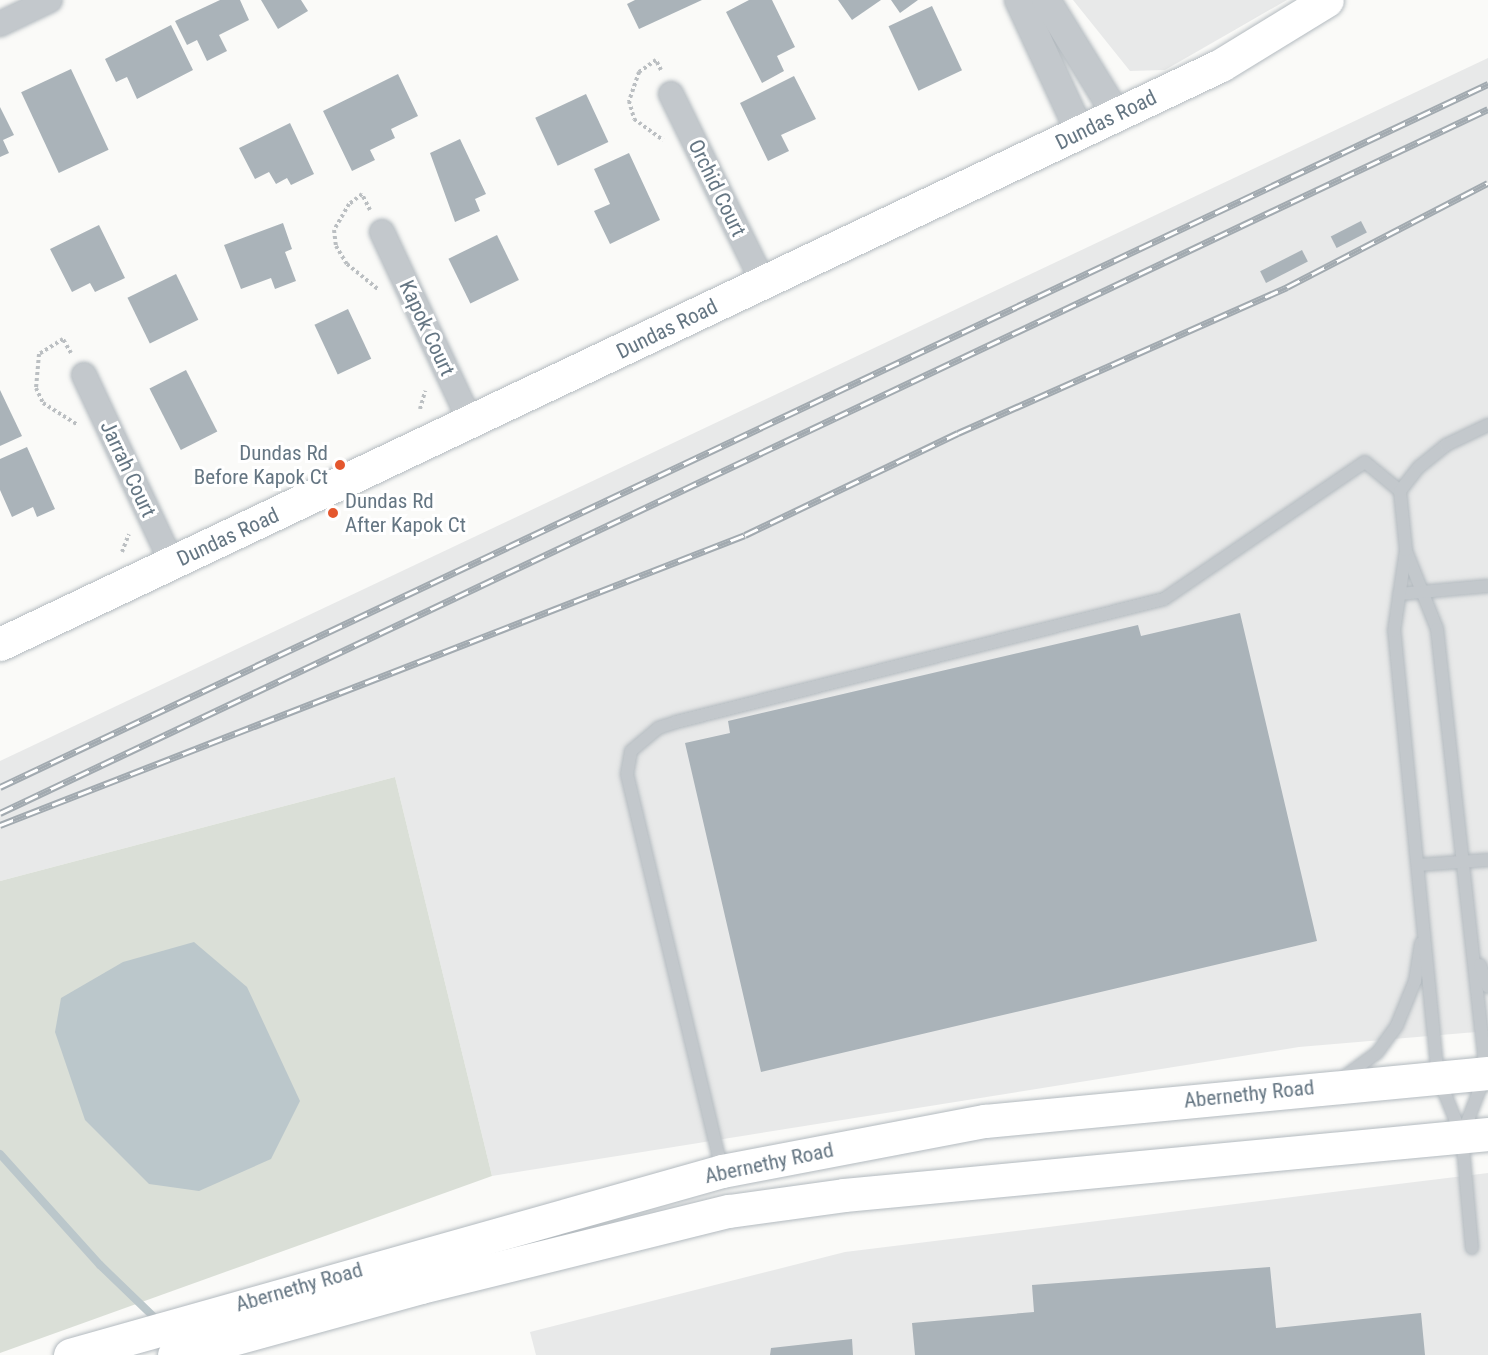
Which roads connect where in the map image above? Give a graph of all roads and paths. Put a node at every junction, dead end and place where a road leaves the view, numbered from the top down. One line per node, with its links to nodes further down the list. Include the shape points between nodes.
1 (50, 0): 5 (street)
2 (1019, 0): 8 (street)
3 (1046, 0): 7 (street)
4 (1327, 0): 7 (main road, Dundas Road, via 1221,65)
5 (0, 24)
6 (671, 94): 9 (path, via 656,60 639,72 629,102 634,119); 11 (street, Orchid Court)
7 (1116, 114): 8 (main road, Dundas Road)
8 (1080, 132): 11 (main road, Dundas Road)
9 (667, 143)
10 (382, 232): 12 (path, via 362,194 349,204 334,230 336,246 347,264); 13 (street, Kapok Court)
11 (763, 282): 16 (main road, Dundas Road)
12 (386, 295)
13 (441, 358): 15 (path, via 419,368 425,391); 16 (street, Kapok Court)
14 (84, 375): 18 (path, via 63,339 39,354 36,387 43,403); 20 (street, Jarrah Court)
15 (417, 414)
16 (471, 423): 23 (main road, Dundas Road)
17 (1488, 425): 19 (lane, via 1446,445 1419,467)
18 (84, 429)
19 (1401, 491): 21 (lane); 38 (lane, via 1365,462 1164,599 676,722 658,728 631,751 627,774)
20 (144, 502): 22 (path, via 124,511 129,533); 23 (street, Jarrah Court)
21 (1406, 550): 25 (lane); 26 (lane)
22 (118, 558)
23 (172, 563): 27 (main road, Dundas Road)
24 (1488, 586): 25 (lane)
25 (1422, 592): 26 (lane); 29 (lane, via 1437,629)
26 (1399, 594): 30 (lane, via 1394,631)
27 (0, 644)
28 (1488, 860): 29 (lane)
29 (1464, 862): 30 (lane); 32 (lane)
30 (1418, 865): 31 (lane)
31 (1424, 924): 35 (lane); 36 (lane, via 1415,981 1397,1025 1377,1053 1351,1074)
32 (1474, 950): 33 (lane); 34 (lane)
33 (1488, 987)
34 (1487, 1073): 35 (main road, Abernethy Road); 37 (lane)
35 (1438, 1077): 36 (main road, Abernethy Road); 37 (lane)
36 (1302, 1089): 38 (main road, Abernethy Road, via 984,1121)
37 (1475, 1135): 39 (lane); 41 (main road, Abernethy Road, via 844,1195 729,1211 421,1287)
38 (722, 1171): 40 (main road, Abernethy Road)
39 (1472, 1248)
40 (70, 1355)
41 (174, 1355)

